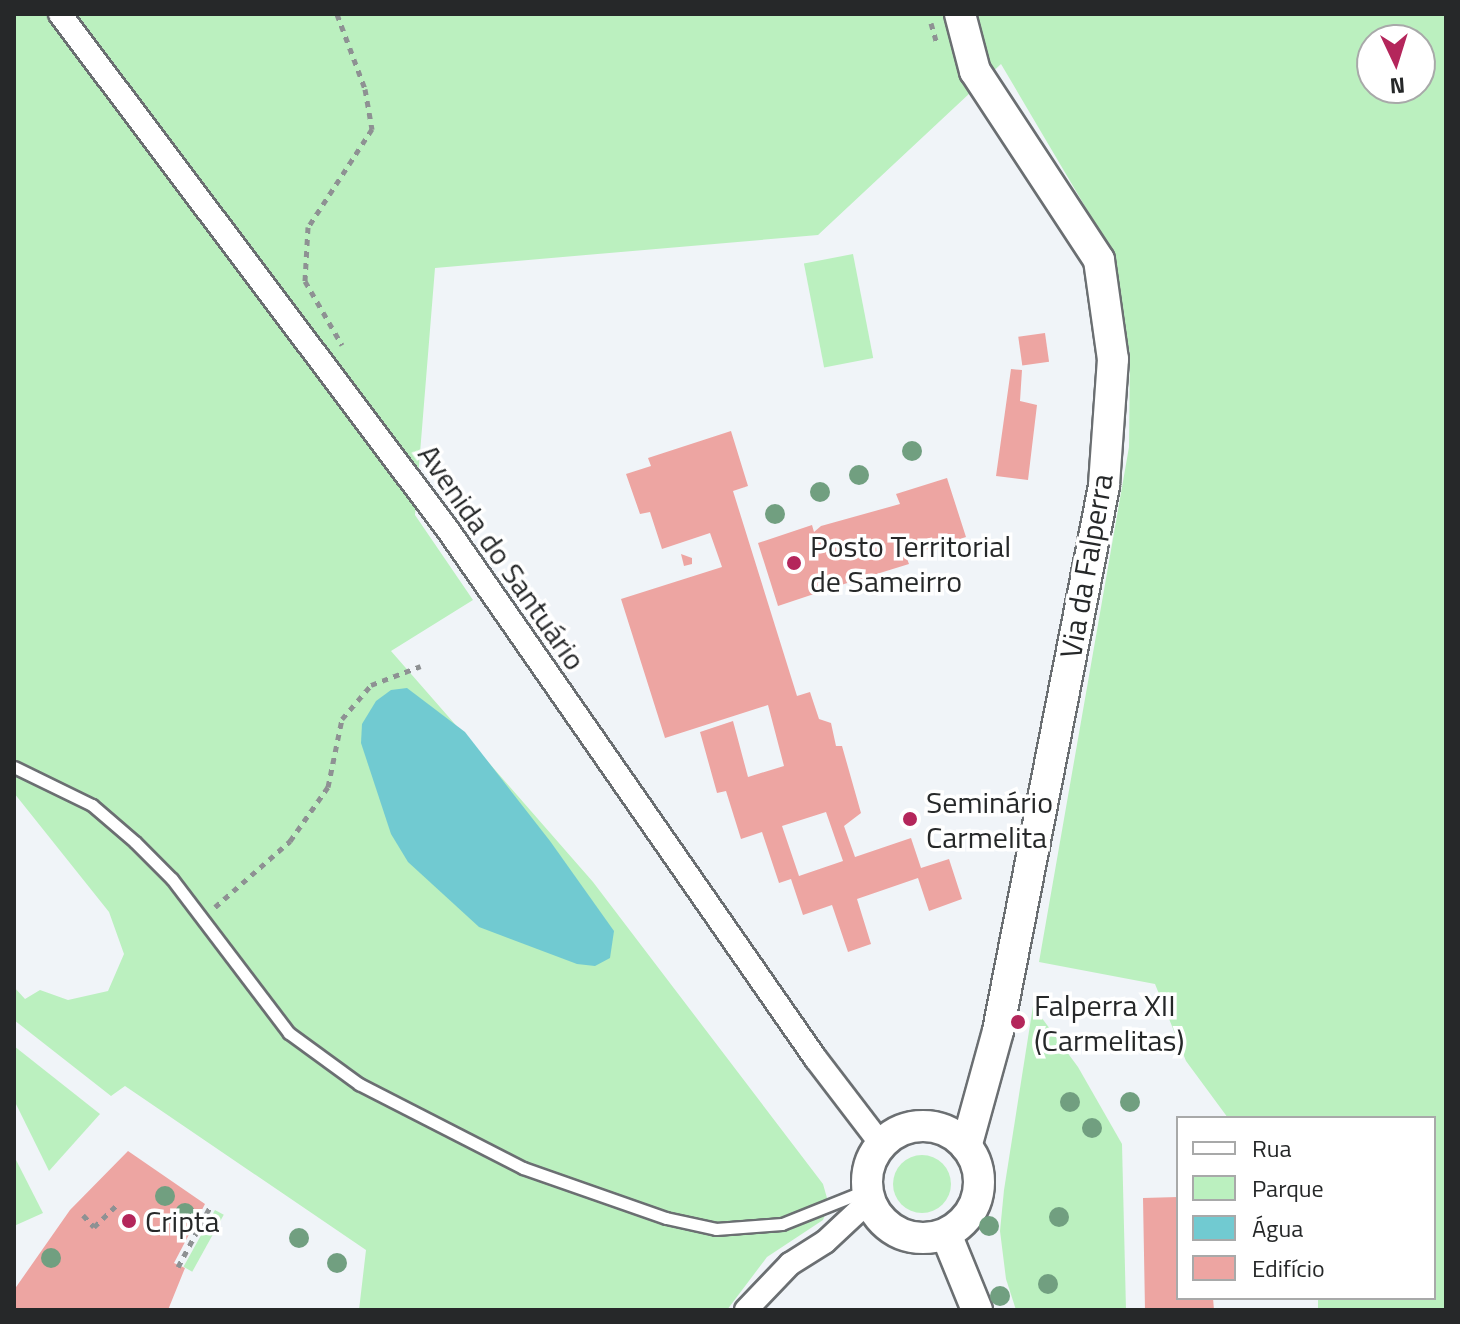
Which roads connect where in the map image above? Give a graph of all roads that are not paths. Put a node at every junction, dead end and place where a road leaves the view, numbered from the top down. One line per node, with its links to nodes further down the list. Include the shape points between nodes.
1 (60, 14): 4 (street, Avenida do Santuário, via 430,506 816,1059)
2 (960, 14): 5 (main road, Via da Falperra, via 975,71 1099,260 1113,359 1104,486 998,1031)
3 (14, 767): 6 (lane, via 92,805 172,879 289,1033 359,1084 523,1168 666,1218 716,1229 782,1224)
4 (881, 1144): 5 (main road, via 894,1134 925,1126 941,1129); 6 (main road, via 868,1168)
5 (966, 1147): 7 (main road, via 979,1188 968,1215)
6 (868, 1195): 7 (main road, via 887,1226 900,1234); 8 (street, via 825,1242 790,1264)
7 (946, 1234): 9 (main road)
8 (746, 1310)
9 (977, 1310)

